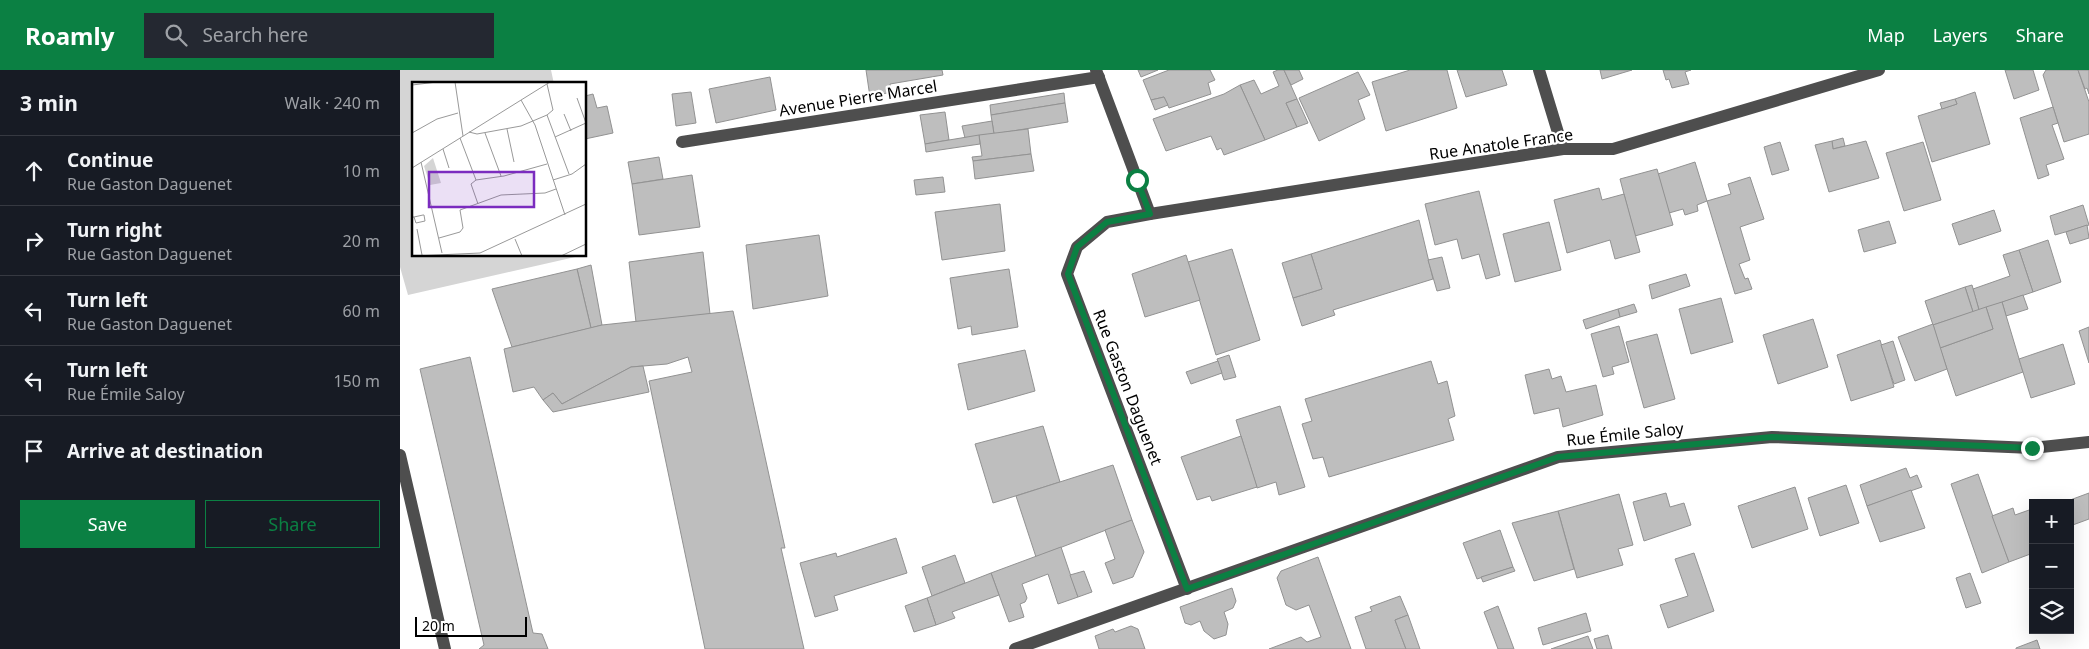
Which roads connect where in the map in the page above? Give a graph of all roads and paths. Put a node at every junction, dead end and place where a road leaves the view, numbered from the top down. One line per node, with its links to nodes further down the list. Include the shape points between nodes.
1 (1539, 70): 5 (street)
2 (1879, 70): 5 (street, Rue Anatole France, via 1613,148)
3 (1098, 74): 4 (street, Avenue Pierre Marcel); 6 (street)
4 (682, 142)
5 (1564, 149): 6 (street, Rue Anatole France)
6 (1150, 214): 9 (street, Rue Gaston Daguenet, via 1107,222 1077,247 1068,274)
7 (2089, 442): 9 (street, Rue Émile Saloy, via 2032,448 1772,437 1558,457)
8 (400, 455): 10 (street)
9 (1187, 589): 11 (street)
10 (445, 649)
11 (1015, 649)

